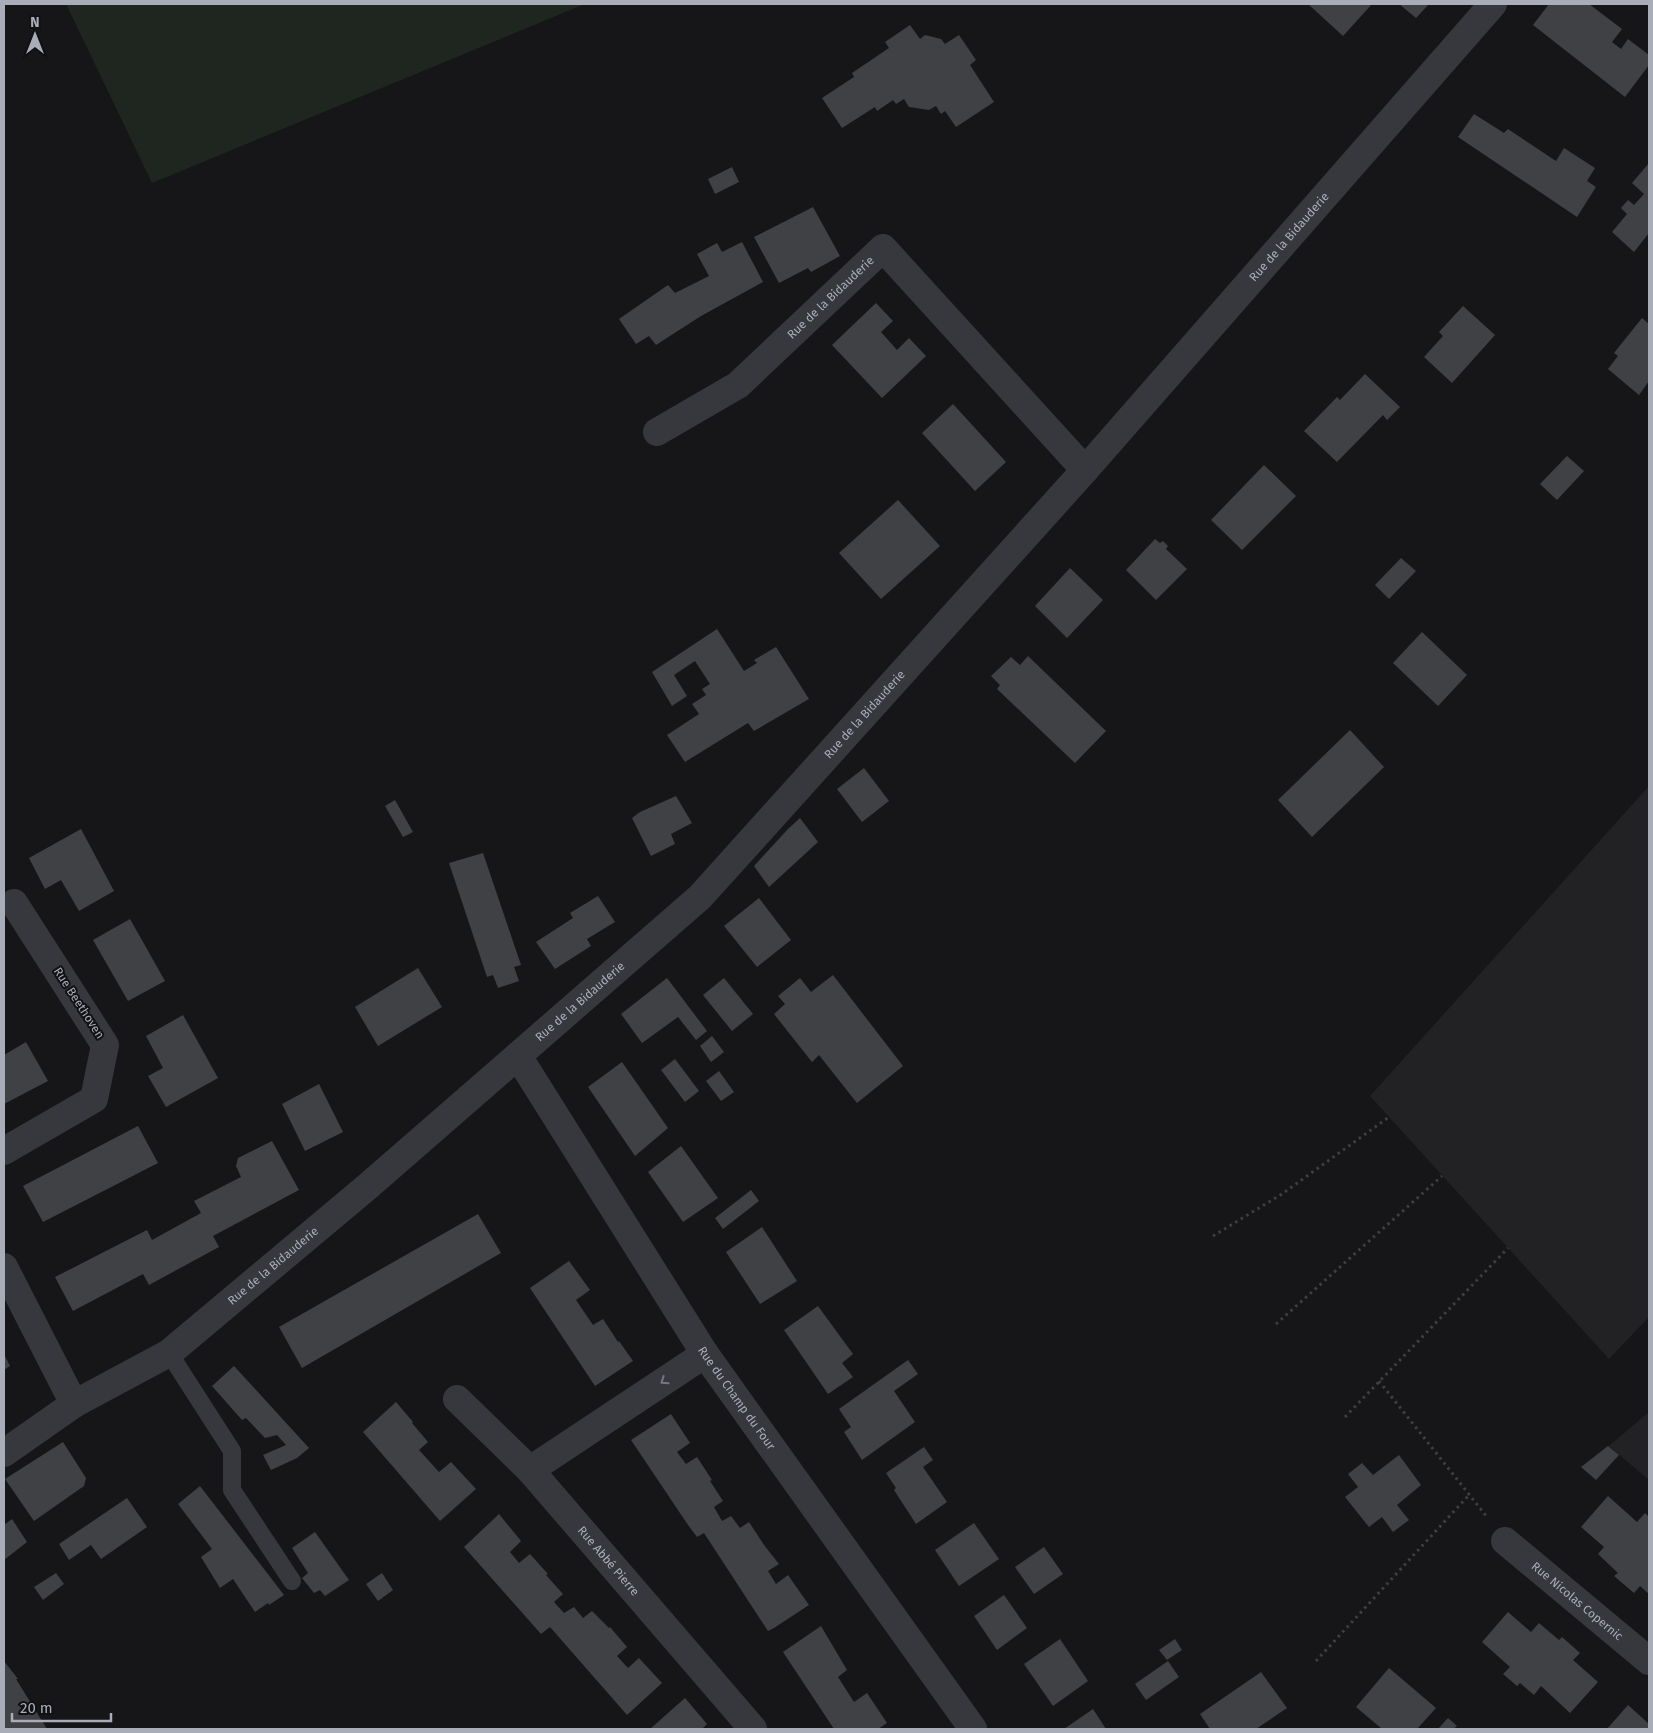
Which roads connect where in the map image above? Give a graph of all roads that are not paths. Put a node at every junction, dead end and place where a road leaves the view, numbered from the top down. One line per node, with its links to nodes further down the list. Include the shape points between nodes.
1 (1493, 4): 3 (street, Rue de la Bidauderie)
2 (657, 432): 3 (street, Rue de la Bidauderie, via 738,385 884,248)
3 (1085, 470): 5 (street, Rue de la Bidauderie, via 700,897)
4 (14, 903): 6 (street, Rue Beethoven, via 105,1045 94,1099)
5 (518, 1056): 8 (street, Rue de la Bidauderie); 9 (street, Rue du Champ du Four)
6 (4, 1151)
7 (4, 1267): 11 (street)
8 (168, 1353): 11 (street, Rue de la Bidauderie); 15 (lane, via 232,1451 232,1490)
9 (705, 1354): 13 (street, one-way to 13); 18 (street, Rue du Champ du Four)
10 (457, 1399): 13 (street, Rue Abbé Pierre)
11 (74, 1404): 12 (street, Rue de la Bidauderie)
12 (4, 1453)
13 (530, 1470): 17 (street, Rue Abbé Pierre)
14 (1506, 1541): 16 (street, Rue Nicolas Copernic)
15 (292, 1581)
16 (1649, 1660)
17 (753, 1729)
18 (973, 1729)

